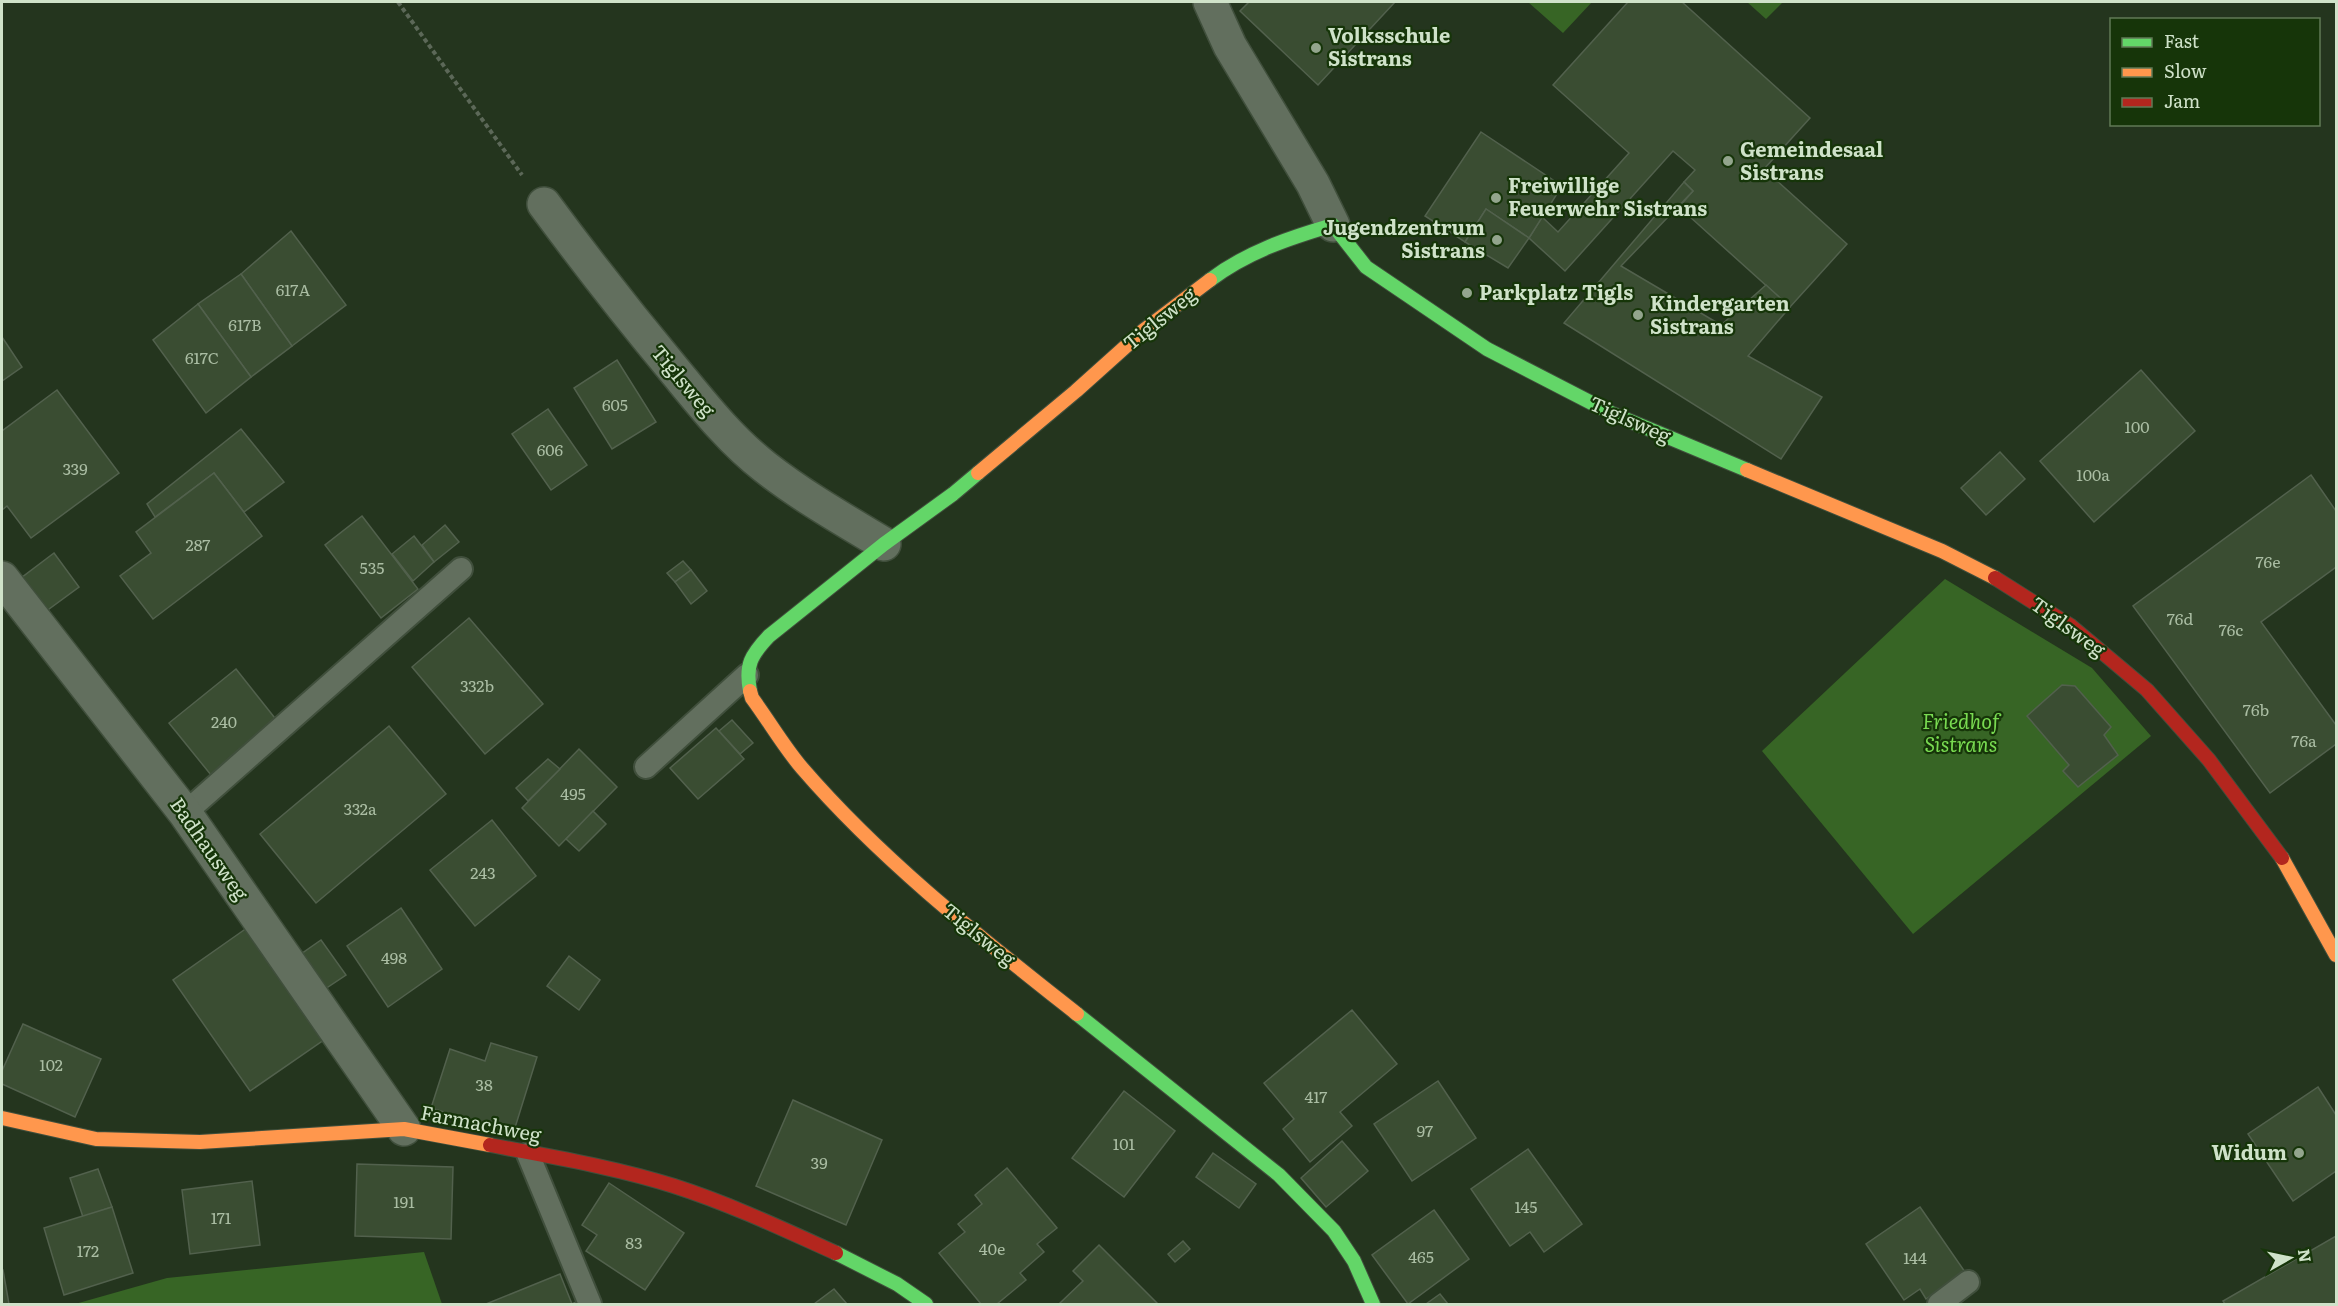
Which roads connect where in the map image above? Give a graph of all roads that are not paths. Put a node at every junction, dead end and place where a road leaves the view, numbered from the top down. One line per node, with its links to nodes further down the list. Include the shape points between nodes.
1 (1210, 2): 3 (street, via 1230,46 1313,184)
2 (544, 204): 4 (street, Tiglsweg, via 654,346 734,438 764,467)
3 (1333, 225): 4 (street, Tiglsweg, via 1278,242 1228,266 1144,330 953,494); 10 (street, Tiglsweg, via 1366,267 1487,349 1613,414 1942,551 2004,583 2072,626 2147,690 2209,760 2278,851)
4 (884, 544): 7 (street, Tiglsweg, via 769,636 753,653)
5 (461, 569): 9 (lane)
6 (2, 578): 9 (street, Badhausweg)
7 (747, 675): 8 (lane); 17 (street, Tiglsweg, via 752,698 765,719 801,767 841,810 944,908 1279,1175 1334,1231 1354,1261)
8 (646, 766)
9 (185, 813): 12 (street, Badhausweg)
10 (2337, 955)
11 (2, 1118): 12 (street, Farmachweg, via 96,1138 188,1142)
12 (404, 1130): 13 (street, Farmachweg)
13 (528, 1154): 15 (lane); 16 (street, Farmachweg, via 639,1175 727,1204 860,1264)
14 (1968, 1282): 18 (lane)
15 (590, 1305)
16 (926, 1305)
17 (1372, 1305)
18 (1939, 1305)

